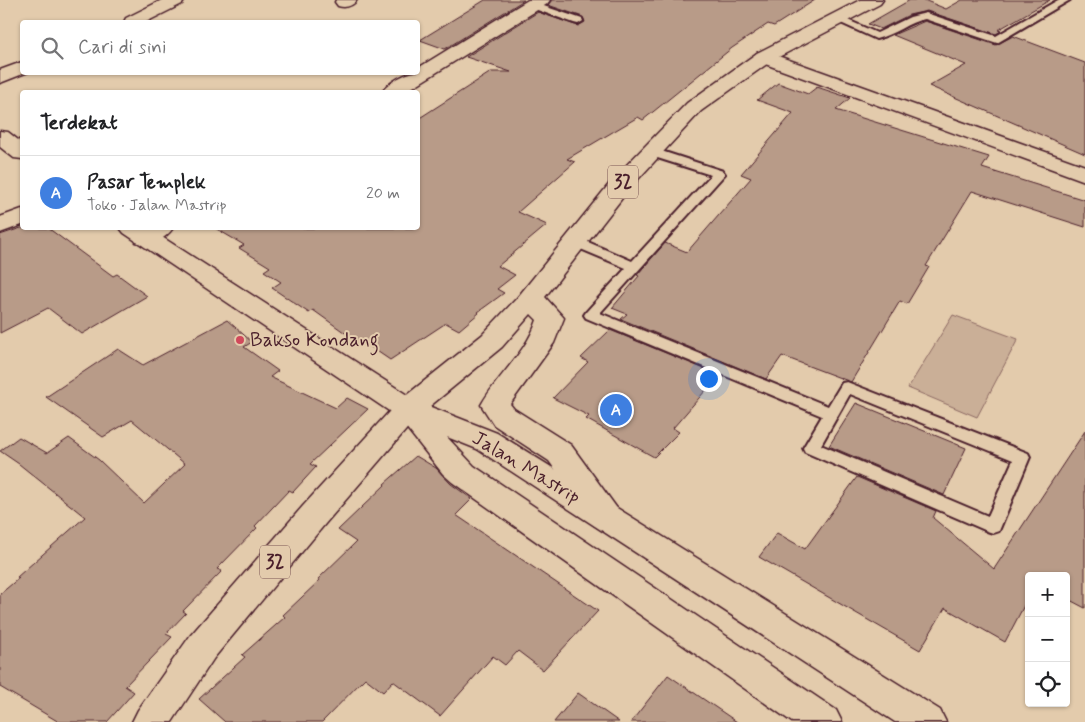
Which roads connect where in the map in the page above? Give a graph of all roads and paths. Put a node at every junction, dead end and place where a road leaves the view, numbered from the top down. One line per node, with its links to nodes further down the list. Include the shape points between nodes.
1 (176, 0): 7 (main road)
2 (502, 0): 5 (main road)
3 (874, 0): 6 (main road, 32)
4 (1065, 0): 6 (lane, via 997,40 926,16 918,16 876,36)
5 (533, 4): 8 (lane); 12 (main road)
6 (837, 19): 9 (main road, 32)
7 (137, 20)
8 (578, 21)
9 (764, 57): 17 (main road, 32, via 694,107); 18 (main road)
10 (20, 69): 13 (main road)
11 (419, 75): 14 (main road)
12 (420, 75)
13 (0, 77)
14 (395, 90)
15 (0, 137): 16 (main road)
16 (20, 152)
17 (652, 152): 22 (main road, 32, via 622,183); 23 (lane, via 718,174)
18 (1085, 174)
19 (20, 217): 20 (main road)
20 (0, 226)
21 (146, 230): 25 (main road)
22 (576, 242): 23 (lane); 24 (main road, 32)
23 (634, 267): 26 (lane, via 591,315)
24 (530, 298): 25 (main road, 32, via 492,340); 27 (main road, via 551,318 545,337 495,405 504,417 560,453)
25 (408, 409): 27 (main road, Jalan Mastrip, via 487,441); 28 (main road, 32, via 202,647); 29 (main road, Jalan Mastrip, via 462,474)
26 (831, 414): 26 (lane, via 811,448 993,526 1022,457 847,387)
27 (605, 516): 30 (main road, Jalan Mastrip)
28 (151, 722)
29 (823, 722)
30 (928, 722)

